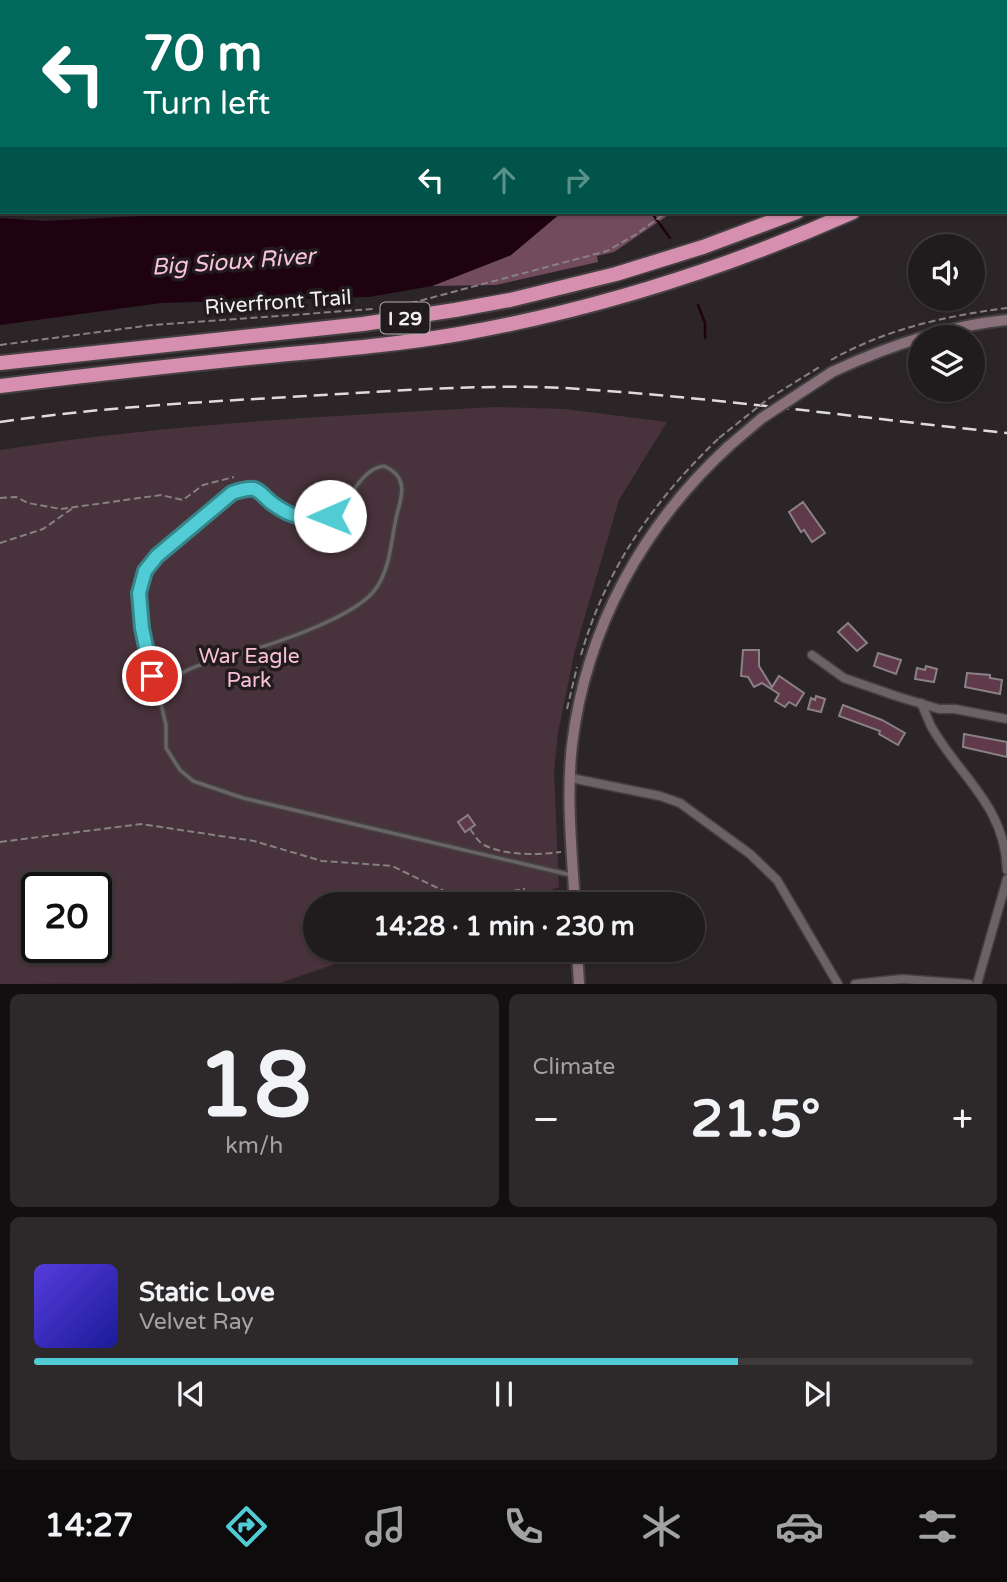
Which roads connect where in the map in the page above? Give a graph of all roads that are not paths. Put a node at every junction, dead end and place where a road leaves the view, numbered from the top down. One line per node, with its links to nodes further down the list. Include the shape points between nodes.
1 (792, 214): 4 (highway, I 29, via 616,274 510,300 363,324)
2 (848, 214): 5 (highway, I 29, via 719,266 601,302 459,334)
3 (1007, 320): 10 (main road, bridge, via 918,337 826,369 724,442 641,548 600,632 582,692)
4 (0, 363)
5 (0, 386)
6 (812, 655): 8 (street, via 844,678)
7 (160, 700): 7 (lane, via 168,683 180,674 306,631 350,609 376,589 386,571 402,496 394,470 373,467 341,508 317,520 288,513 253,489 232,493 157,556 145,571 139,593 142,628); 12 (lane, via 166,747 193,781 243,798)
8 (921, 703): 9 (street); 11 (street, via 933,729 985,798 1006,849)
9 (1007, 719)
10 (571, 778): 12 (main road); 17 (street, via 680,803 750,854 777,880)
11 (1007, 870)
12 (573, 876): 14 (main road)
13 (1007, 879): 20 (street)
14 (574, 892)
15 (578, 962): 16 (main road)
16 (579, 984)
17 (838, 984)
18 (855, 984): 19 (street, via 902,979)
19 (969, 984)
20 (977, 984)

